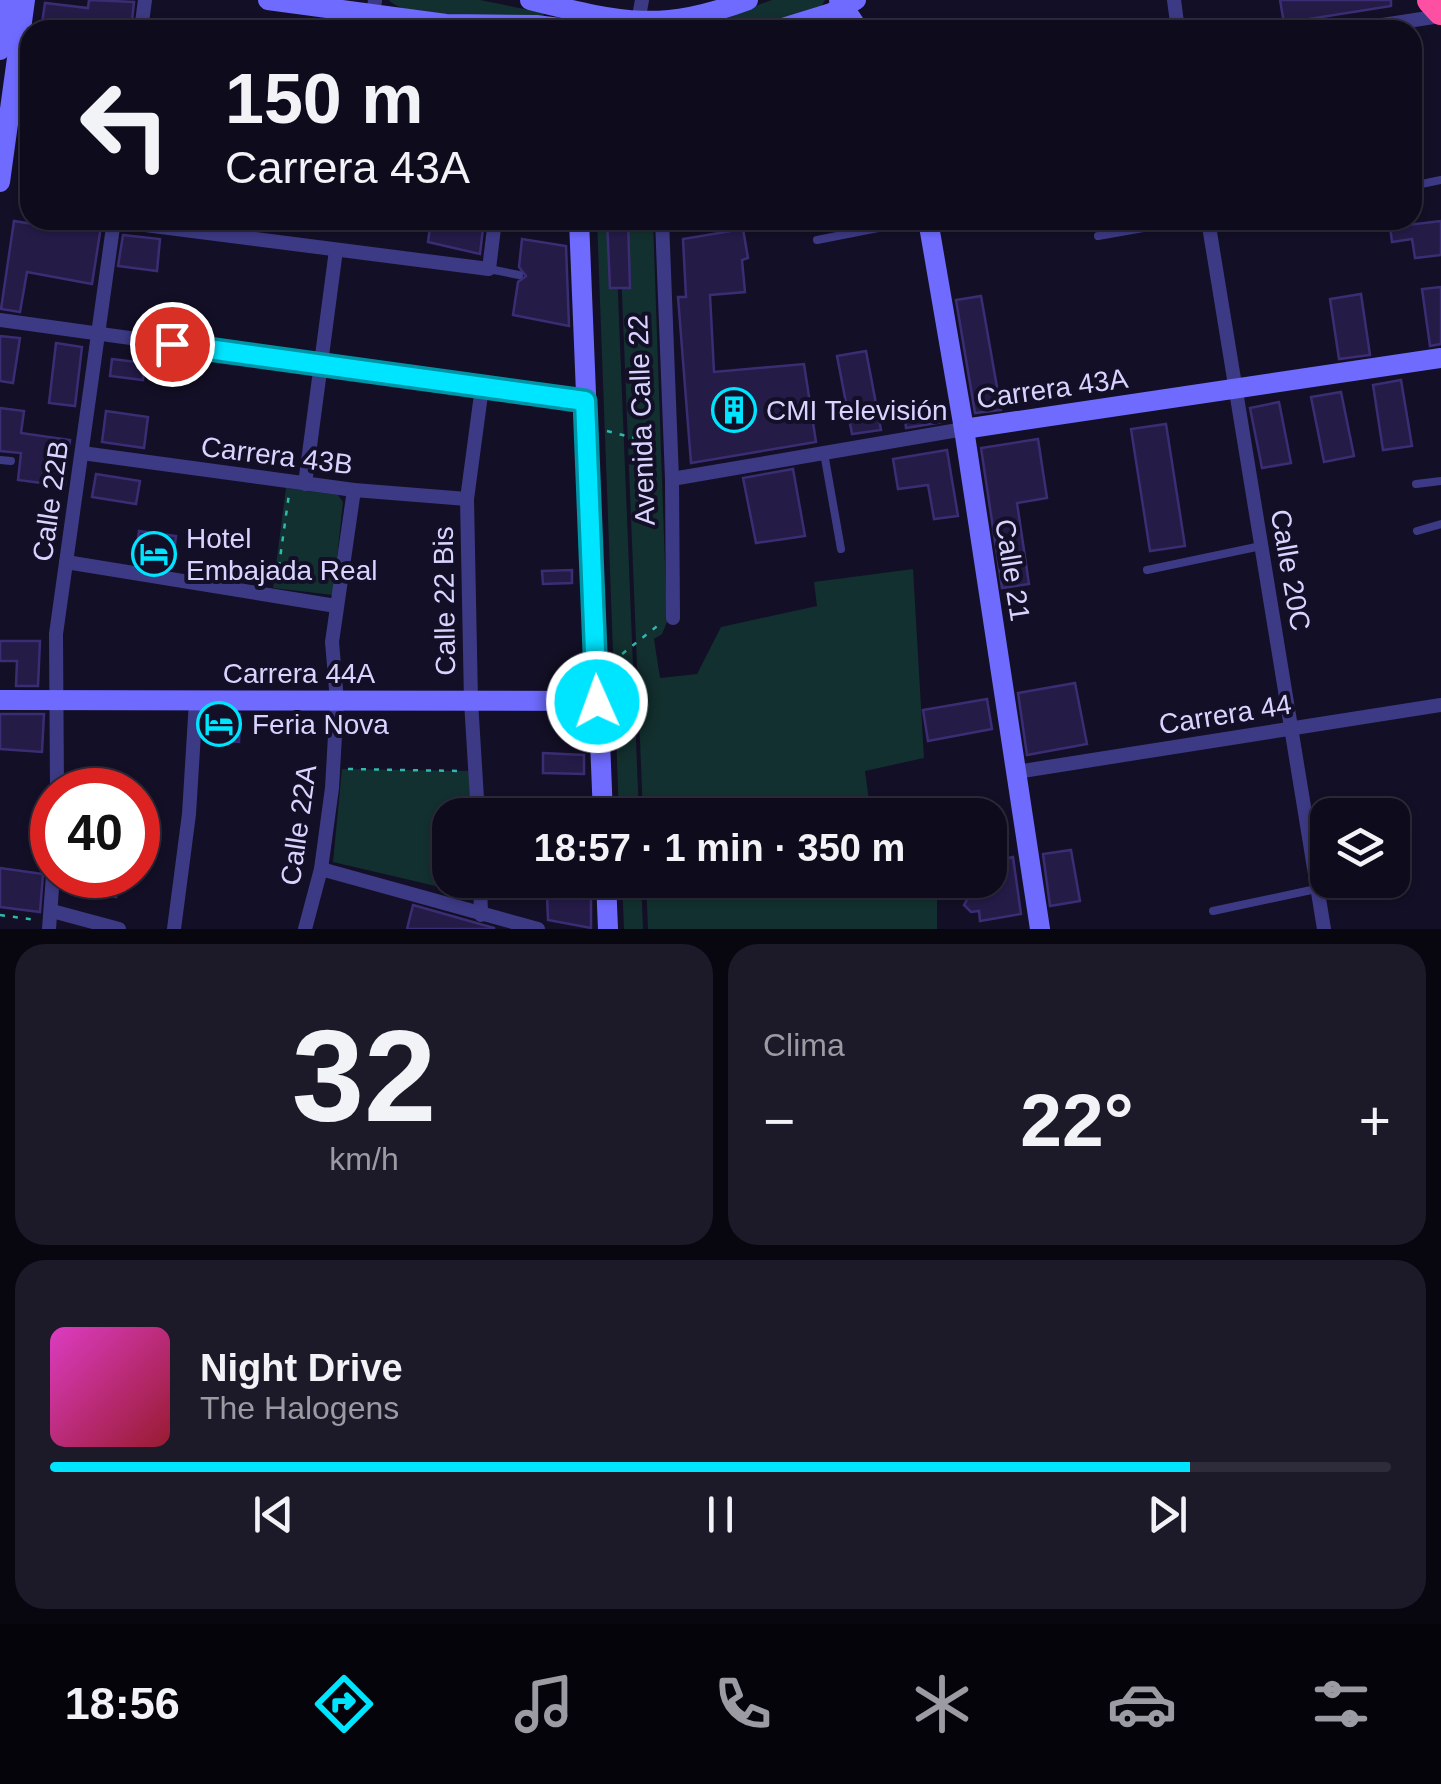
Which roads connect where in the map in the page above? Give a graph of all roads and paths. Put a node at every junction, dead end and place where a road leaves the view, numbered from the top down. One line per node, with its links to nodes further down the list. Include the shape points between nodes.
1 (7, 0): 15 (street)
2 (268, 0): 8 (street)
3 (530, 0): 10 (street)
4 (748, 0): 11 (street)
5 (1431, 0): 7 (highway)
6 (846, 2): 12 (street)
7 (1441, 13): 13 (street)
8 (373, 15): 9 (street)
9 (412, 20)
10 (628, 20)
11 (673, 20)
12 (801, 20)
13 (1404, 20)
14 (20, 36): 16 (street)
15 (0, 50)
16 (0, 182)
17 (113, 230): 32 (street, Calle 22B)
18 (188, 230): 28 (street)
19 (494, 230): 29 (street)
20 (579, 230): 37 (street, Avenida Calle 22, via 576,310)
21 (662, 230): 40 (street, Avenida Calle 22)
22 (868, 230): 27 (lane)
23 (930, 230): 39 (street, Calle 21)
24 (1132, 230): 26 (lane)
25 (1210, 230): 36 (street, Calle 20C)
26 (1098, 236)
27 (818, 240)
28 (336, 250): 29 (street); 34 (street)
29 (489, 270): 30 (lane)
30 (518, 276)
31 (0, 320): 32 (street)
32 (98, 334): 34 (street); 41 (street, Calle 22B)
33 (1441, 358): 36 (street, Carrera 43A)
34 (321, 364): 35 (street); 47 (street)
35 (482, 387): 37 (street); 50 (street, Calle 22 Bis)
36 (1234, 389): 39 (street, Carrera 43A); 53 (street, Calle 20C)
37 (585, 401): 38 (street, Avenida Calle 22)
38 (586, 425): 40 (path); 60 (street, Avenida Calle 22)
39 (964, 429): 42 (street, Carrera 43A); 72 (street, Calle 21)
40 (671, 448): 45 (street, Avenida Calle 22)
41 (82, 453): 47 (street, Carrera 43B); 55 (street, Calle 22B)
42 (824, 453): 45 (street, Carrera 43A); 54 (lane)
43 (0, 460): 44 (lane)
44 (12, 461)
45 (672, 479): 59 (street, Avenida Calle 22)
46 (1441, 481): 48 (lane)
47 (298, 483): 49 (street, Carrera 43B); 57 (path)
48 (1416, 484)
49 (354, 490): 50 (street, Carrera 43B); 58 (street, Calle 22A)
50 (467, 500): 65 (street, Calle 22 Bis)
51 (1441, 524): 52 (lane)
52 (1417, 531)
53 (1261, 546): 56 (lane); 68 (street, Calle 20C)
54 (841, 549)
55 (66, 562): 57 (street); 62 (street, Calle 22B)
56 (1147, 570)
57 (275, 597): 58 (street)
58 (336, 606): 64 (street, Calle 22A)
59 (673, 618): 60 (path)
60 (596, 676): 66 (street, Avenida Calle 22)
61 (0, 700): 62 (street, Carrera 44A)
62 (56, 700): 63 (street, Carrera 44A); 69 (street, Calle 22B)
63 (196, 700): 64 (street, Carrera 44A); 86 (street)
64 (337, 701): 65 (street, Carrera 44A); 76 (street, Calle 22A)
65 (471, 701): 66 (street, Carrera 44A); 73 (street, Calle 22 Bis)
66 (597, 702): 74 (street, Avenida Calle 22)
67 (1441, 705): 68 (street, Carrera 44)
68 (1292, 729): 72 (street, Carrera 44); 75 (street, Calle 20C)
69 (57, 768)
70 (342, 769): 71 (path)
71 (470, 772)
72 (1016, 772): 90 (street, Calle 21)
73 (477, 798)
74 (601, 798)
75 (1310, 840)
76 (320, 869): 82 (street); 87 (street, Calle 22A)
77 (1310, 891): 81 (lane)
78 (481, 898): 82 (street)
79 (607, 898): 89 (street)
80 (1319, 898): 91 (street, Calle 20C)
81 (1213, 911)
82 (482, 914): 88 (street)
83 (0, 915): 84 (path)
84 (48, 920): 85 (street)
85 (119, 929)
86 (174, 929)
87 (305, 929)
88 (538, 929)
89 (608, 929)
90 (1040, 929)
91 (1324, 929)

